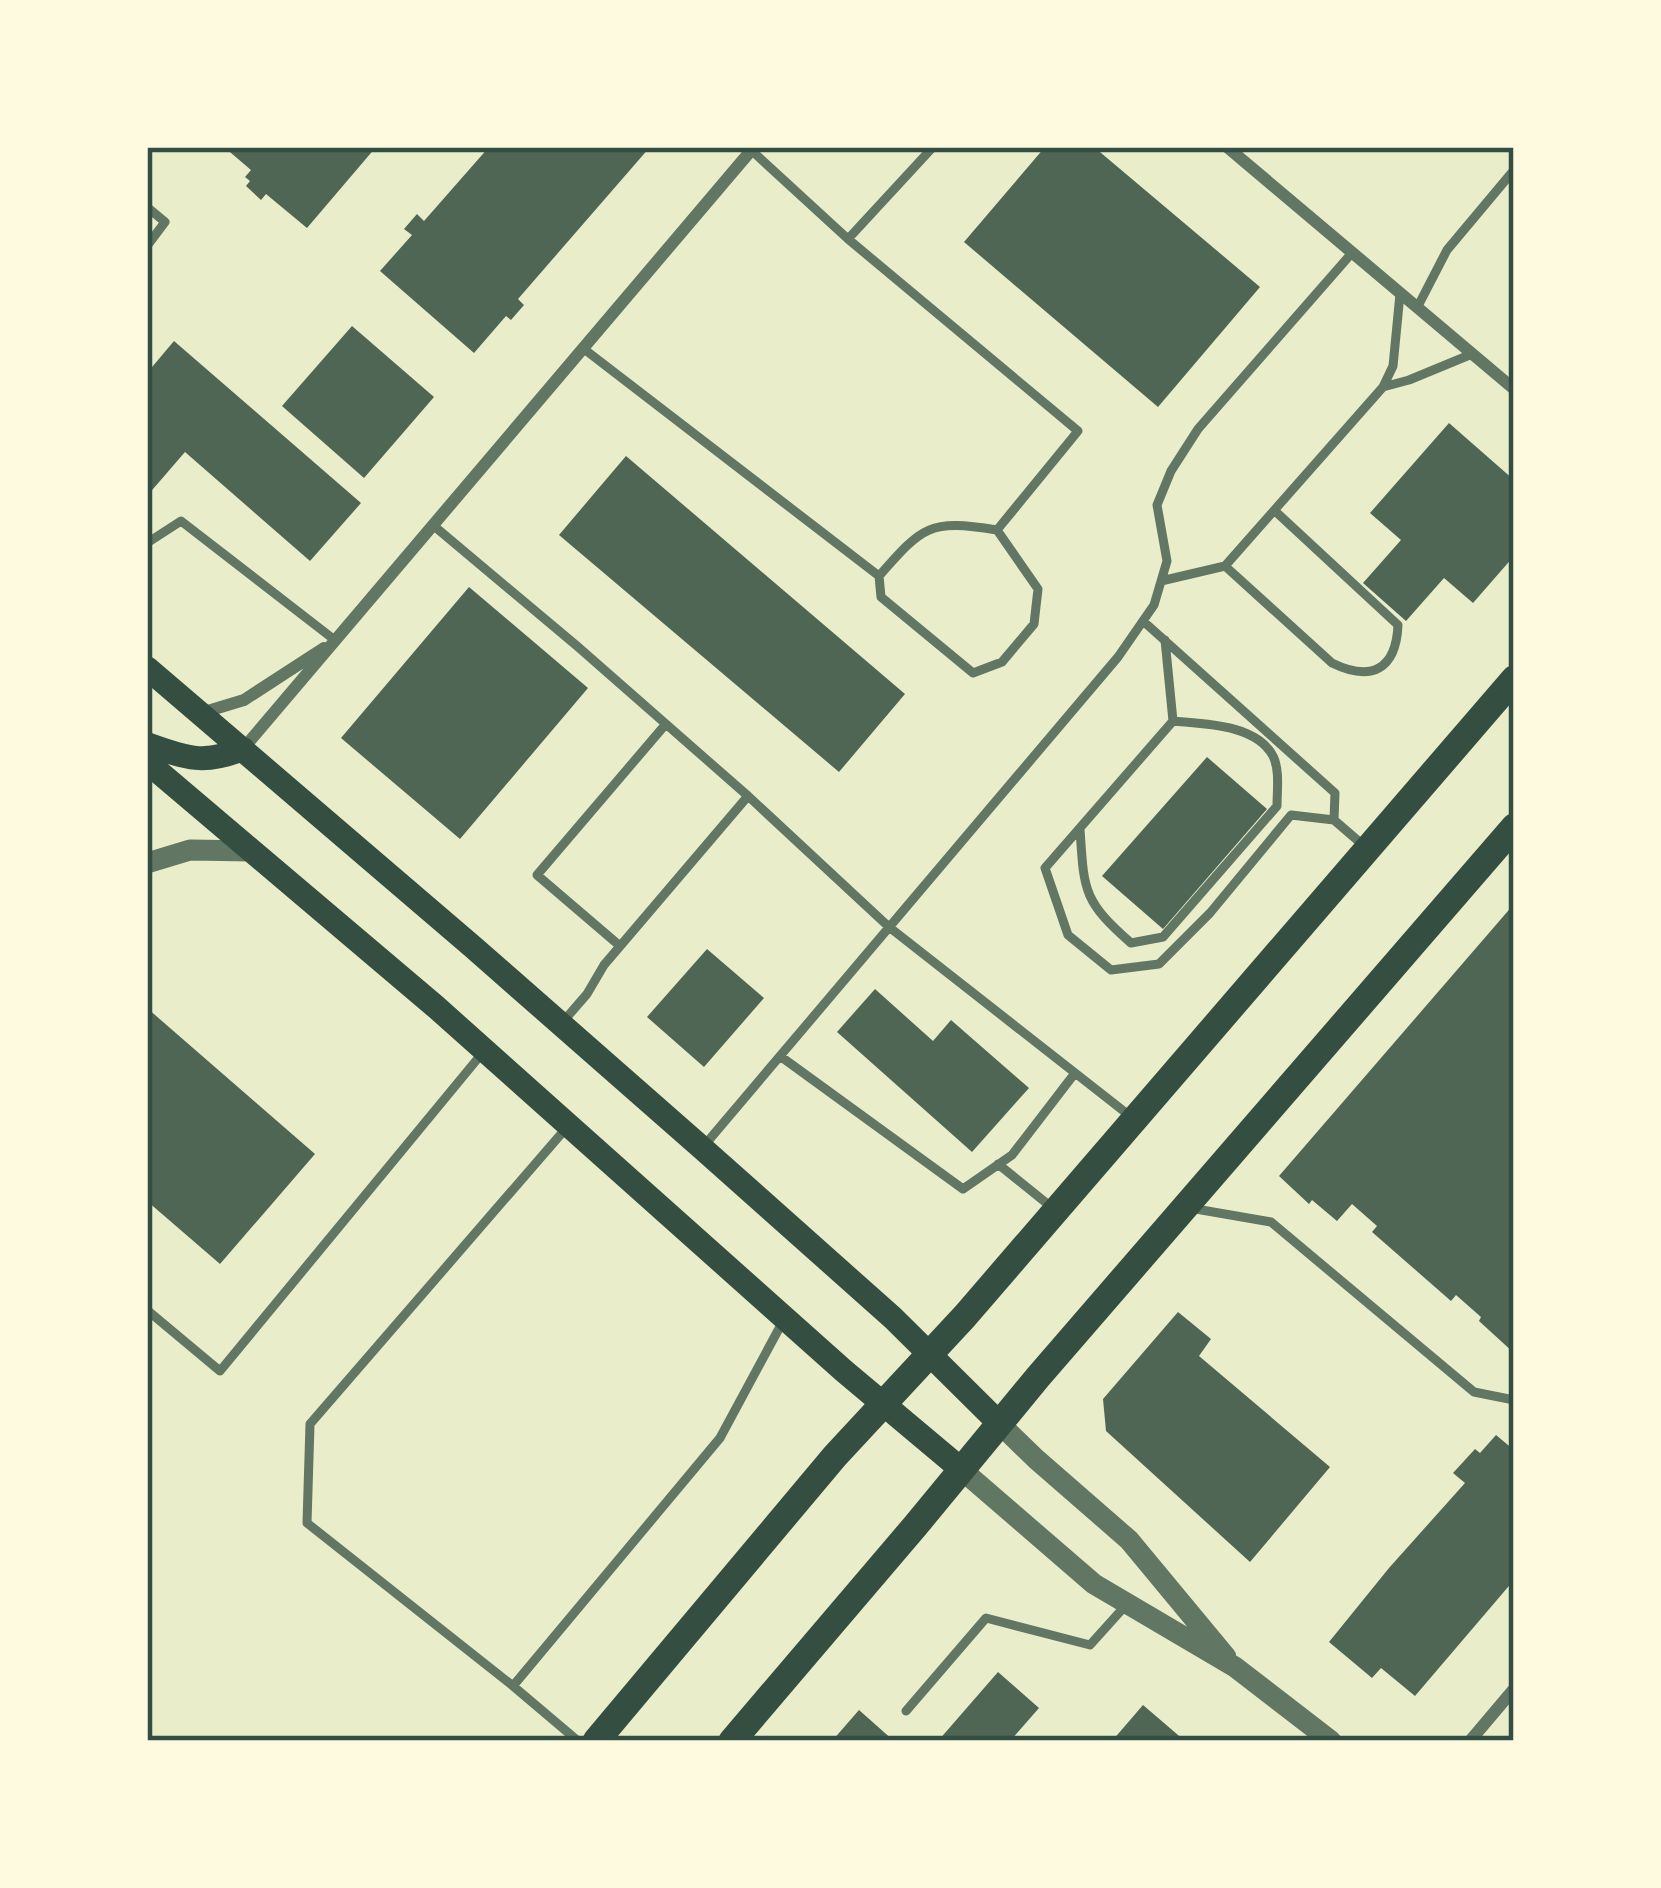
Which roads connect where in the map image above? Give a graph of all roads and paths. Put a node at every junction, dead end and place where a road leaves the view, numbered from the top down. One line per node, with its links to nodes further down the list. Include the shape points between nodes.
1 (933, 147): 6 (lane)
2 (1227, 147): 8 (street)
3 (753, 149): 6 (lane); 11 (street)
4 (1514, 170): 10 (lane, via 1447,250)
5 (147, 207): 7 (lane, via 165,222)
6 (848, 239): 17 (lane, via 1078,431)
7 (147, 246)
8 (1351, 254): 9 (street); 21 (lane, via 1171,470 1157,505 1167,561)
9 (1400, 294): 10 (street); 13 (lane, via 1393,366)
10 (1417, 308): 12 (street)
11 (584, 349): 16 (street); 20 (lane)
12 (1472, 354): 13 (lane); 14 (street)
13 (1383, 387): 15 (lane)
14 (1514, 389)
15 (1276, 511): 19 (lane); 19 (lane, via 1398,625 1390,659 1372,672 1332,663)
16 (434, 526): 24 (street); 29 (lane)
17 (997, 530): 20 (lane, via 956,523 915,534); 20 (lane, via 1038,589 1034,624 987,668 974,673 881,597)
18 (147, 543): 24 (lane, via 181,521)
19 (1225, 566): 21 (lane)
20 (880, 577)
21 (1161, 581): 22 (lane)
22 (1143, 621): 23 (lane); 40 (lane)
23 (1165, 640): 28 (lane); 34 (lane, via 1335,793)
24 (336, 641): 27 (street, via 244,700); 31 (street)
25 (147, 668): 27 (main road)
26 (1514, 679): 37 (main road)
27 (201, 713): 31 (main road)
28 (1173, 721): 36 (lane); 36 (lane, via 1253,737 1272,754 1277,806 1163,937 1131,943 1104,919 1084,886)
29 (665, 725): 33 (lane); 41 (lane, via 537,875)
30 (147, 744): 31 (main road, via 192,760)
31 (243, 749): 42 (main road)
32 (147, 762): 38 (main road)
33 (748, 796): 40 (lane); 41 (lane)
34 (1334, 820): 36 (lane, via 1291,815 1159,964 1111,970 1068,935 1046,868); 37 (lane)
35 (1514, 827): 50 (main road)
36 (1081, 828)
37 (1368, 849): 46 (main road)
38 (252, 851): 39 (street, via 190,850); 43 (main road)
39 (147, 863)
40 (889, 927): 44 (lane); 45 (lane)
41 (620, 946): 42 (lane)
42 (561, 1024): 48 (main road)
43 (484, 1051): 47 (main road); 52 (lane, via 220,1371)
44 (780, 1057): 48 (lane); 49 (lane, via 963,1189)
45 (1075, 1073): 46 (lane); 49 (lane)
46 (1134, 1119): 51 (main road)
47 (568, 1126): 53 (main road); 61 (lane, via 310,1424 307,1523)
48 (702, 1148): 54 (main road)
49 (998, 1164): 51 (lane)
50 (1185, 1207): 55 (lane, via 1270,1222 1474,1392); 57 (main road)
51 (1055, 1210): 54 (main road)
52 (147, 1310)
53 (784, 1318): 56 (main road); 61 (lane, via 720,1438)
54 (929, 1354): 56 (main road); 57 (main road)
55 (1514, 1400)
56 (884, 1404): 58 (main road); 66 (main road)
57 (1000, 1424): 58 (main road); 60 (street, via 1129,1540)
58 (962, 1470): 59 (street); 67 (main road)
59 (1126, 1605): 60 (street); 63 (lane, via 1090,1646 986,1618)
60 (1234, 1667): 64 (street)
61 (513, 1686): 65 (lane)
62 (1514, 1689): 68 (street)
63 (905, 1712)
64 (1326, 1739)
65 (578, 1741)
66 (596, 1741)
67 (731, 1741)
68 (1470, 1741)

